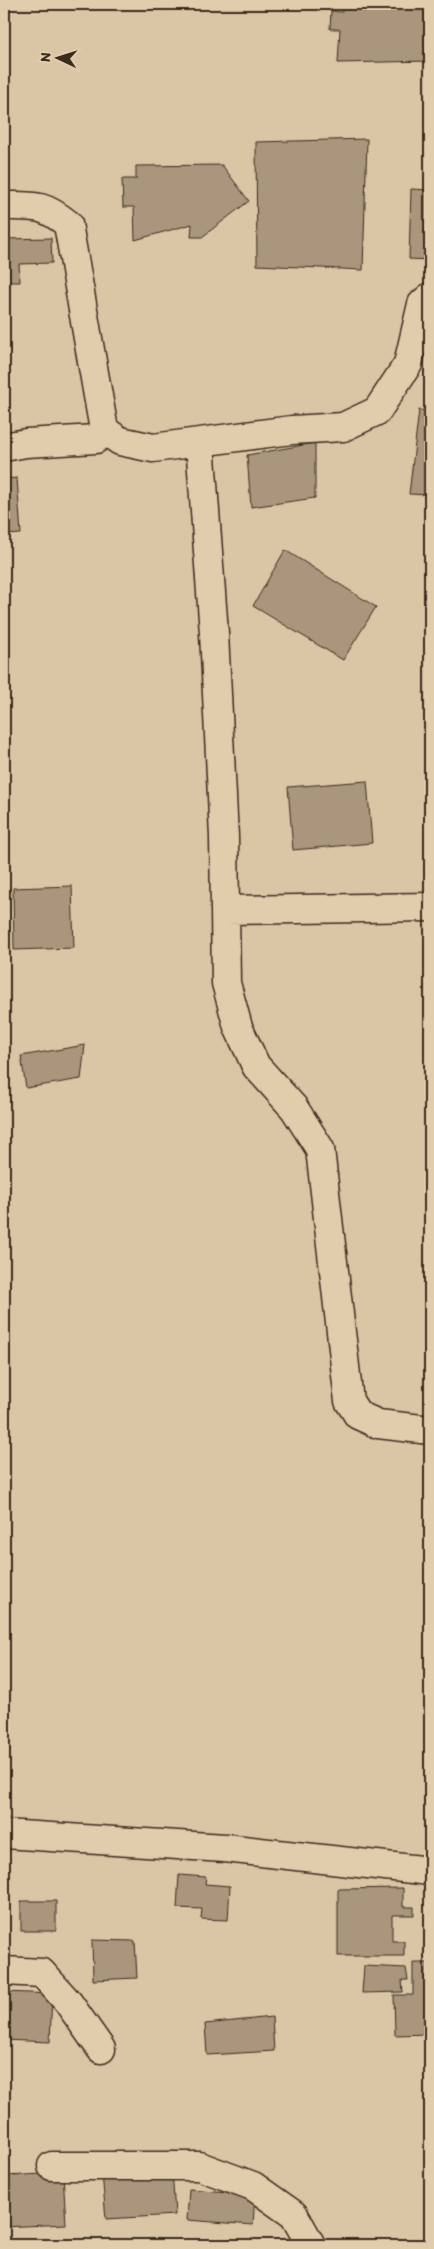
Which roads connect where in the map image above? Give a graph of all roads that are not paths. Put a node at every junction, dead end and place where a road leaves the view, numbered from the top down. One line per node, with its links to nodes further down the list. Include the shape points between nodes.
1 (4, 206): 3 (street, via 52,211 68,224)
2 (430, 297): 4 (street, via 422,304 408,364 378,411 343,427 292,430)
3 (104, 430): 4 (street, via 120,441 154,448); 5 (street, via 96,440 26,443)
4 (200, 443): 7 (street, via 214,633)
5 (4, 448)
6 (430, 907): 7 (street)
7 (225, 910): 8 (street, via 226,983 238,1027 256,1066 294,1108 320,1149 349,1401 358,1415 378,1424)
8 (430, 1430)
9 (4, 1834): 10 (street, via 225,1848)
10 (430, 1871)
11 (4, 1971): 12 (street, via 42,1973 68,2002)
12 (101, 2049)
13 (52, 2166): 14 (street, via 199,2166 253,2186 294,2215)
14 (310, 2245)

